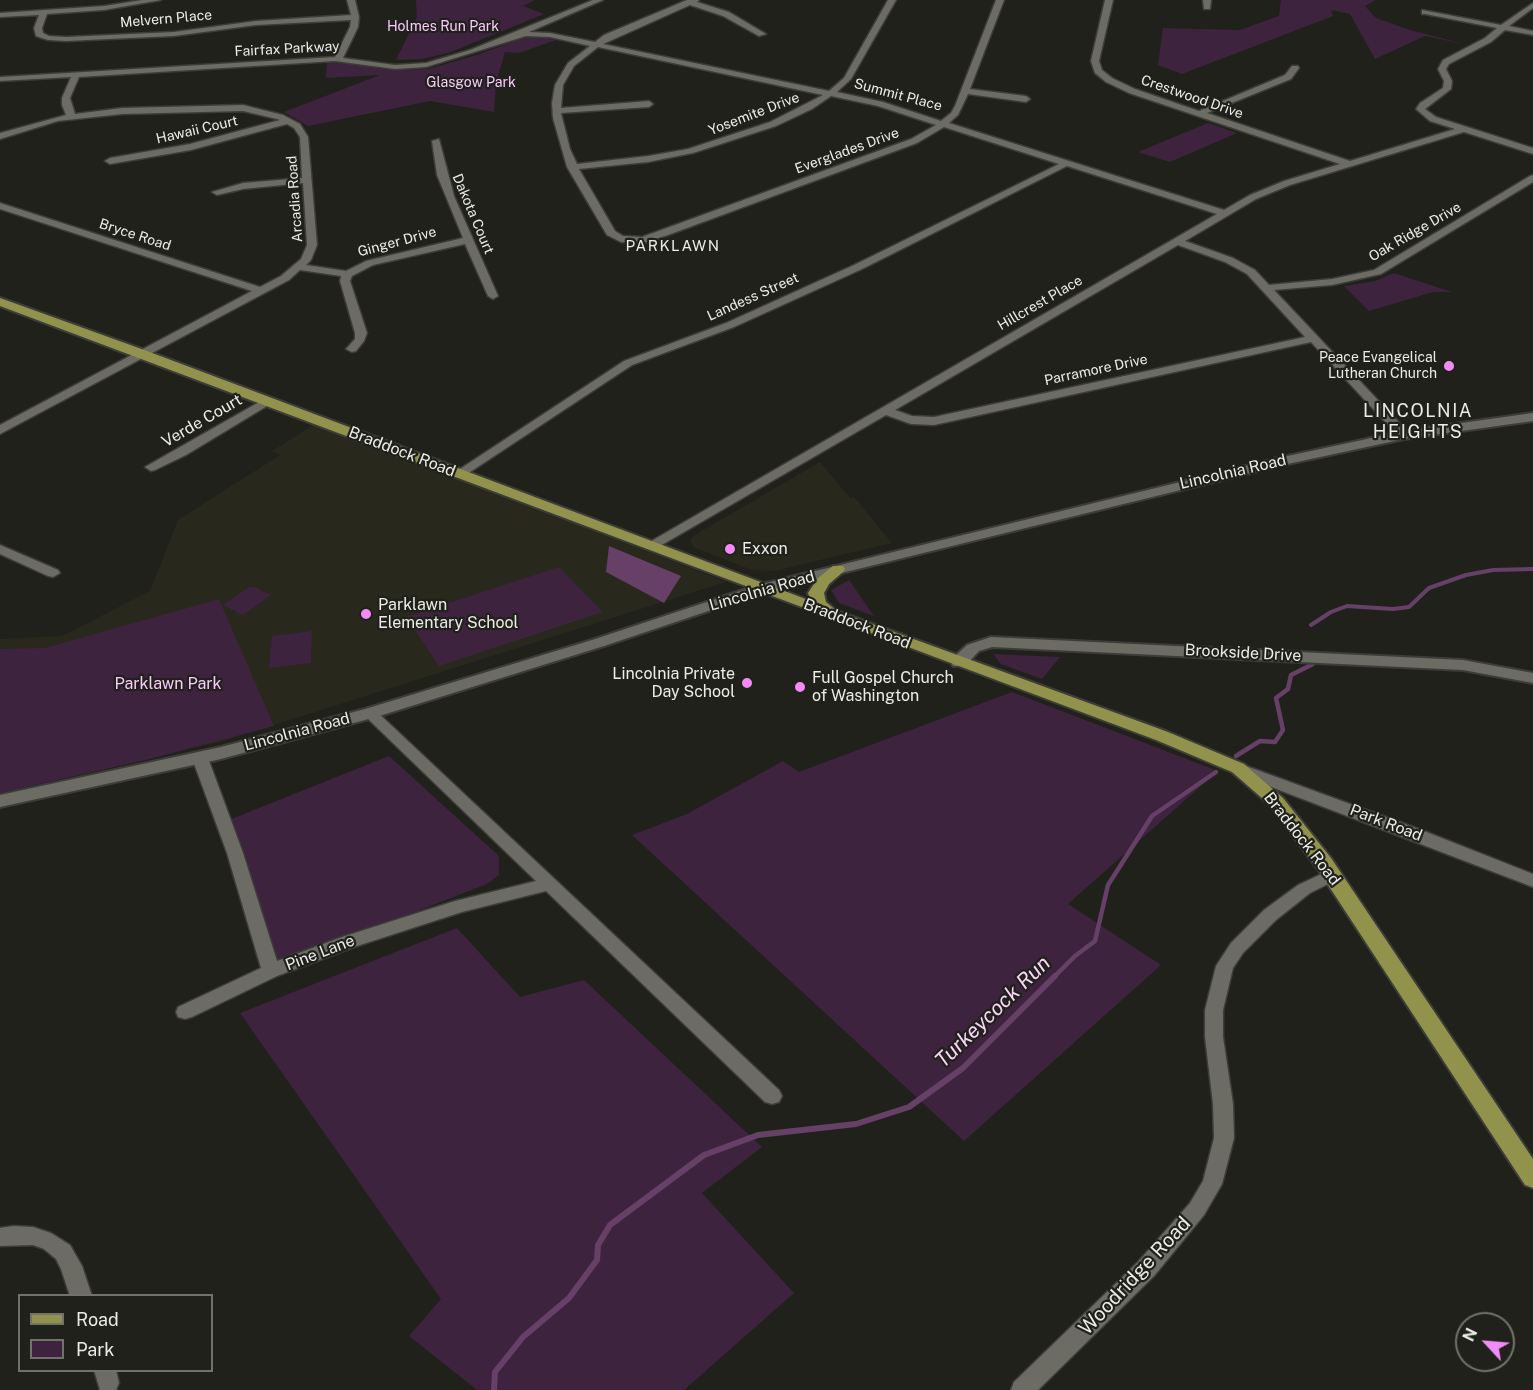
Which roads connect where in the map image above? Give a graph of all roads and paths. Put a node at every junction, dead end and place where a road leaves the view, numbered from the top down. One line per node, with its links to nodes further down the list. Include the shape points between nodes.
1 (157, 0): 9 (street)
2 (351, 0): 12 (street)
3 (599, 0): 13 (street, Fairfax Parkway)
4 (892, 0): 25 (street, Yosemite Drive, via 852,72)
5 (1000, 0): 24 (street, Everglades Drive)
6 (1109, 0): 29 (street, Crestwood Drive, via 1095,61 1098,71 1127,90)
7 (693, 1): 16 (street); 19 (street)
8 (1533, 4): 14 (street)
9 (45, 12): 11 (street); 12 (street, Melvern Place, via 39,34 66,39 174,34 265,22)
10 (1425, 12): 14 (street)
11 (0, 15)
12 (355, 17): 20 (street, via 350,38)
13 (555, 17): 17 (street, via 545,28); 18 (street, Fairfax Parkway)
14 (1503, 26): 15 (street); 33 (street, via 1488,40 1446,62 1443,69 1447,89 1421,107 1428,117)
15 (1533, 33)
16 (762, 34)
17 (556, 36): 18 (street, Summit Place, via 534,33); 19 (street, Summit Place)
18 (505, 38): 20 (street, Fairfax Parkway, via 452,59 412,67)
19 (594, 45): 25 (street, Summit Place); 28 (street, via 564,75 556,94)
20 (338, 59): 22 (street, Fairfax Parkway)
21 (1295, 68): 29 (street, via 1288,77)
22 (76, 74): 23 (street, Fairfax Parkway); 30 (street, via 66,98)
23 (0, 79)
24 (965, 91): 26 (street); 32 (street, Everglades Drive)
25 (831, 93): 32 (street, Summit Place); 40 (street, Yosemite Drive, via 789,118 706,147 648,159)
26 (1026, 99)
27 (649, 104): 28 (street)
28 (557, 111): 40 (street)
29 (1198, 114): 39 (street, Crestwood Drive)
30 (71, 116): 31 (street, via 213,106 256,111); 34 (street)
31 (288, 121): 37 (street, Hawaii Court, via 191,147); 42 (street, Arcadia Road, via 304,137)
32 (945, 123): 38 (street, Summit Place); 40 (street, Everglades Drive, via 914,141 624,245 611,233)
33 (1463, 129): 36 (street); 39 (street, Hillcrest Place)
34 (3, 133)
35 (436, 141): 46 (street, Dakota Court, via 442,175)
36 (1533, 151)
37 (110, 161)
38 (1067, 163): 45 (street, Summit Place); 63 (street, Landess Street, via 858,267 730,325 628,363)
39 (1350, 164): 45 (street, Hillcrest Place, via 1270,189)
40 (573, 167)
41 (1533, 178): 50 (street, Oak Ridge Drive, via 1377,272 1340,281)
42 (308, 180): 43 (street); 48 (street, Arcadia Road, via 312,244)
43 (217, 192)
44 (0, 206): 51 (street, Bryce Road)
45 (1224, 213): 47 (street, Hillcrest Place)
46 (468, 240): 49 (street, Ginger Drive, via 370,263); 52 (street, Dakota Court)
47 (1176, 241): 50 (street, via 1241,266); 58 (street, Hillcrest Place)
48 (300, 267): 49 (street, Ginger Drive); 51 (street)
49 (347, 274): 55 (street, via 345,281 361,333)
50 (1266, 288): 54 (street)
51 (261, 291): 56 (street)
52 (493, 296)
53 (0, 302): 56 (main road, Braddock Road)
54 (1314, 338): 58 (street, Parramore Drive, via 934,421 911,420); 61 (street)
55 (352, 349)
56 (143, 354): 57 (main road, Braddock Road); 60 (street)
57 (268, 401): 62 (street, Verde Court); 63 (main road, Braddock Road)
58 (885, 411): 64 (street, Hillcrest Place)
59 (1533, 417): 61 (main road, Lincolnia Road)
60 (3, 426)
61 (1404, 435): 66 (main road, Lincolnia Road, via 1160,489)
62 (151, 466)
63 (461, 474): 64 (main road, Braddock Road)
64 (653, 546): 68 (main road, Braddock Road)
65 (0, 549): 67 (street)
66 (838, 569): 68 (main road, Lincolnia Road); 69 (main road, via 818,586 816,598 824,608)
67 (54, 573)
68 (763, 588): 69 (main road, Braddock Road); 72 (main road, Lincolnia Road)
69 (846, 620): 70 (main road, Braddock Road)
70 (960, 662): 71 (main road, Brookside Drive, via 973,648 991,642 1463,665); 74 (main road, Braddock Road, via 1195,748)
71 (1533, 678)
72 (370, 712): 73 (main road, Lincolnia Road); 78 (street)
73 (201, 758): 75 (main road, Lincolnia Road); 79 (street, Pine Lane, via 236,853)
74 (1238, 768): 76 (main road, Braddock Road, via 1277,802); 77 (street, Park Road)
75 (0, 801)
76 (1332, 875): 82 (main road, Braddock Road); 85 (street, Woodridge Road, via 1281,905 1237,948 1225,966 1214,1010 1224,1138 1212,1184 1197,1209 1146,1269)
77 (1533, 881)
78 (550, 884): 79 (street, Pine Lane, via 419,918); 81 (street)
79 (271, 971): 80 (street)
80 (185, 1012)
81 (772, 1095)
82 (1533, 1178)
83 (0, 1238): 84 (street, via 33,1236 51,1242 71,1266)
84 (80, 1294)
85 (1022, 1390)

